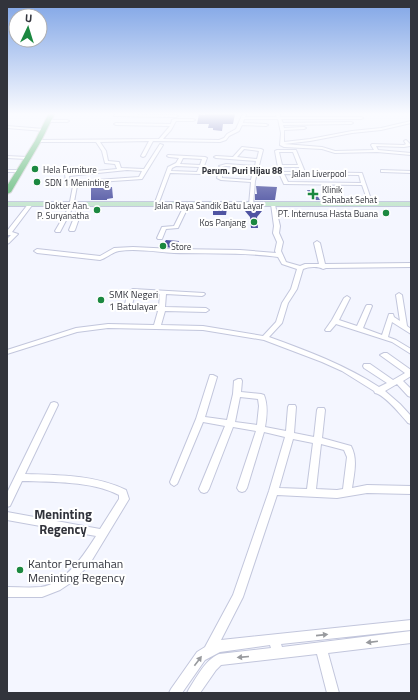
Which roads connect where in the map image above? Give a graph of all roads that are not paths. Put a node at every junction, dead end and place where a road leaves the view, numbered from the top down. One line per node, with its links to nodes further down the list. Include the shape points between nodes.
1 (161, 145): 27 (street)
2 (35, 146): 16 (highway)
3 (101, 146): 26 (street, via 106,162 117,163)
4 (149, 146): 11 (street)
5 (285, 146): 9 (street, via 322,148 335,152)
6 (373, 146): 9 (street)
7 (394, 146): 8 (street)
8 (406, 146)
9 (377, 151): 10 (street)
10 (411, 154)
11 (143, 156)
12 (169, 156): 14 (street)
13 (7, 157): 16 (street)
14 (181, 157): 20 (street); 24 (street, via 204,158)
15 (216, 157): 17 (street)
16 (28, 158): 29 (highway)
17 (234, 158): 18 (street); 18 (street, via 245,148 261,150)
18 (258, 160): 23 (street)
19 (214, 164): 23 (street)
20 (175, 165): 24 (street); 31 (street, via 170,166)
21 (280, 166): 22 (street); 22 (street, via 277,151 290,150 296,152); 34 (street)
22 (301, 166): 35 (street)
23 (257, 167): 36 (street)
24 (201, 168): 31 (street, via 197,173)
25 (67, 169): 37 (street)
26 (120, 170): 27 (street); 37 (street)
27 (146, 170): 42 (street, via 139,179 83,182)
28 (7, 171): 29 (street)
29 (19, 171): 40 (highway)
30 (384, 171): 32 (street)
31 (168, 172): 49 (street)
32 (411, 172)
33 (239, 173): 36 (street)
34 (281, 173): 35 (street, Jalan Liverpool); 41 (street, via 287,183)
35 (302, 173): 41 (street, Jalan Liverpool, via 356,173 361,174)
36 (255, 174): 39 (street)
37 (67, 175): 42 (street, via 68,182)
38 (220, 175): 39 (street, via 220,179)
39 (253, 181): 51 (street)
40 (9, 183): 43 (highway, via 14,182)
41 (363, 184): 53 (street)
42 (75, 185): 46 (street)
43 (7, 192)
44 (7, 204): 45 (main road, Jalan Raya Sandik Batu Layar)
45 (31, 204): 46 (main road, Jalan Raya Sandik Batu Layar); 56 (street)
46 (71, 204): 47 (main road, Jalan Raya Sandik Batu Layar); 55 (street)
47 (82, 204): 49 (main road, Jalan Raya Sandik Batu Layar); 54 (street)
48 (411, 204): 53 (main road, Jalan Raya Sandik Batu Layar)
49 (156, 205): 50 (main road, Jalan Raya Sandik Batu Layar)
50 (187, 205): 51 (main road, Jalan Raya Sandik Batu Layar); 57 (street, via 176,227 164,228)
51 (251, 205): 52 (main road, Jalan Raya Sandik Batu Layar)
52 (273, 205): 53 (main road, Jalan Raya Sandik Batu Layar); 61 (street, via 276,233 280,242)
53 (371, 205)
54 (72, 230)
55 (58, 231)
56 (9, 234): 58 (street)
57 (160, 238)
58 (7, 242)
59 (317, 243): 63 (street)
60 (37, 252): 61 (street, via 100,258 115,250 130,248 177,251 243,250)
61 (279, 255): 64 (street, via 284,263)
62 (411, 266): 63 (street)
63 (323, 267): 64 (street)
64 (300, 268): 78 (street, via 294,289 285,303 280,323)
65 (163, 293): 66 (street); 70 (street); 70 (street, via 133,291 128,305)
66 (202, 294)
67 (399, 295): 74 (street)
68 (347, 298): 72 (street)
69 (369, 306): 75 (street)
70 (162, 309): 71 (street); 73 (street)
71 (206, 310)
72 (335, 321): 75 (street); 76 (street)
73 (157, 326): 78 (street, via 216,330); 80 (street, via 85,328)
74 (404, 327): 77 (street); 79 (street, via 391,317)
75 (358, 329): 79 (street)
76 (328, 330)
77 (411, 332)
78 (265, 338): 88 (street, via 332,363)
79 (384, 338): 81 (street, via 398,343)
80 (7, 352)
81 (411, 352)
82 (384, 355): 84 (street)
83 (367, 366): 87 (street)
84 (410, 373): 87 (street)
85 (213, 377): 94 (street)
86 (238, 381): 89 (street)
87 (395, 381): 88 (street); 90 (street)
88 (378, 391): 95 (street)
89 (237, 394): 96 (street); 97 (street, via 261,397 264,404)
90 (411, 394)
91 (54, 405): 100 (street)
92 (292, 407): 98 (street)
93 (321, 410): 99 (street)
94 (200, 419): 96 (street); 101 (street)
95 (411, 421)
96 (230, 424): 97 (street); 102 (street)
97 (261, 429): 98 (street); 103 (street)
98 (290, 435): 99 (street); 105 (street)
99 (318, 440): 106 (street, via 348,448 352,457); 107 (street)
100 (19, 477): 108 (street); 110 (street, via 110,486 118,490 124,499)
101 (174, 482)
102 (204, 488)
103 (242, 488)
104 (411, 490): 106 (street, via 367,489)
105 (274, 491): 107 (street); 116 (street, via 238,597)
106 (347, 492): 107 (street)
107 (311, 493)
108 (7, 503)
109 (7, 516): 110 (street)
110 (102, 533): 111 (street, via 85,562 56,588 42,592)
111 (7, 592)
112 (408, 626): 113 (street); 114 (street, one-way to 112)
113 (411, 638): 115 (street, one-way to 115)
114 (275, 639): 116 (street, via 224,645); 117 (street)
115 (321, 649): 117 (street); 120 (street)
116 (210, 650): 118 (street, one-way to 116, via 201,656)
117 (277, 654): 119 (street, one-way to 119, via 219,660)
118 (175, 693)
119 (193, 693)
120 (333, 693)

